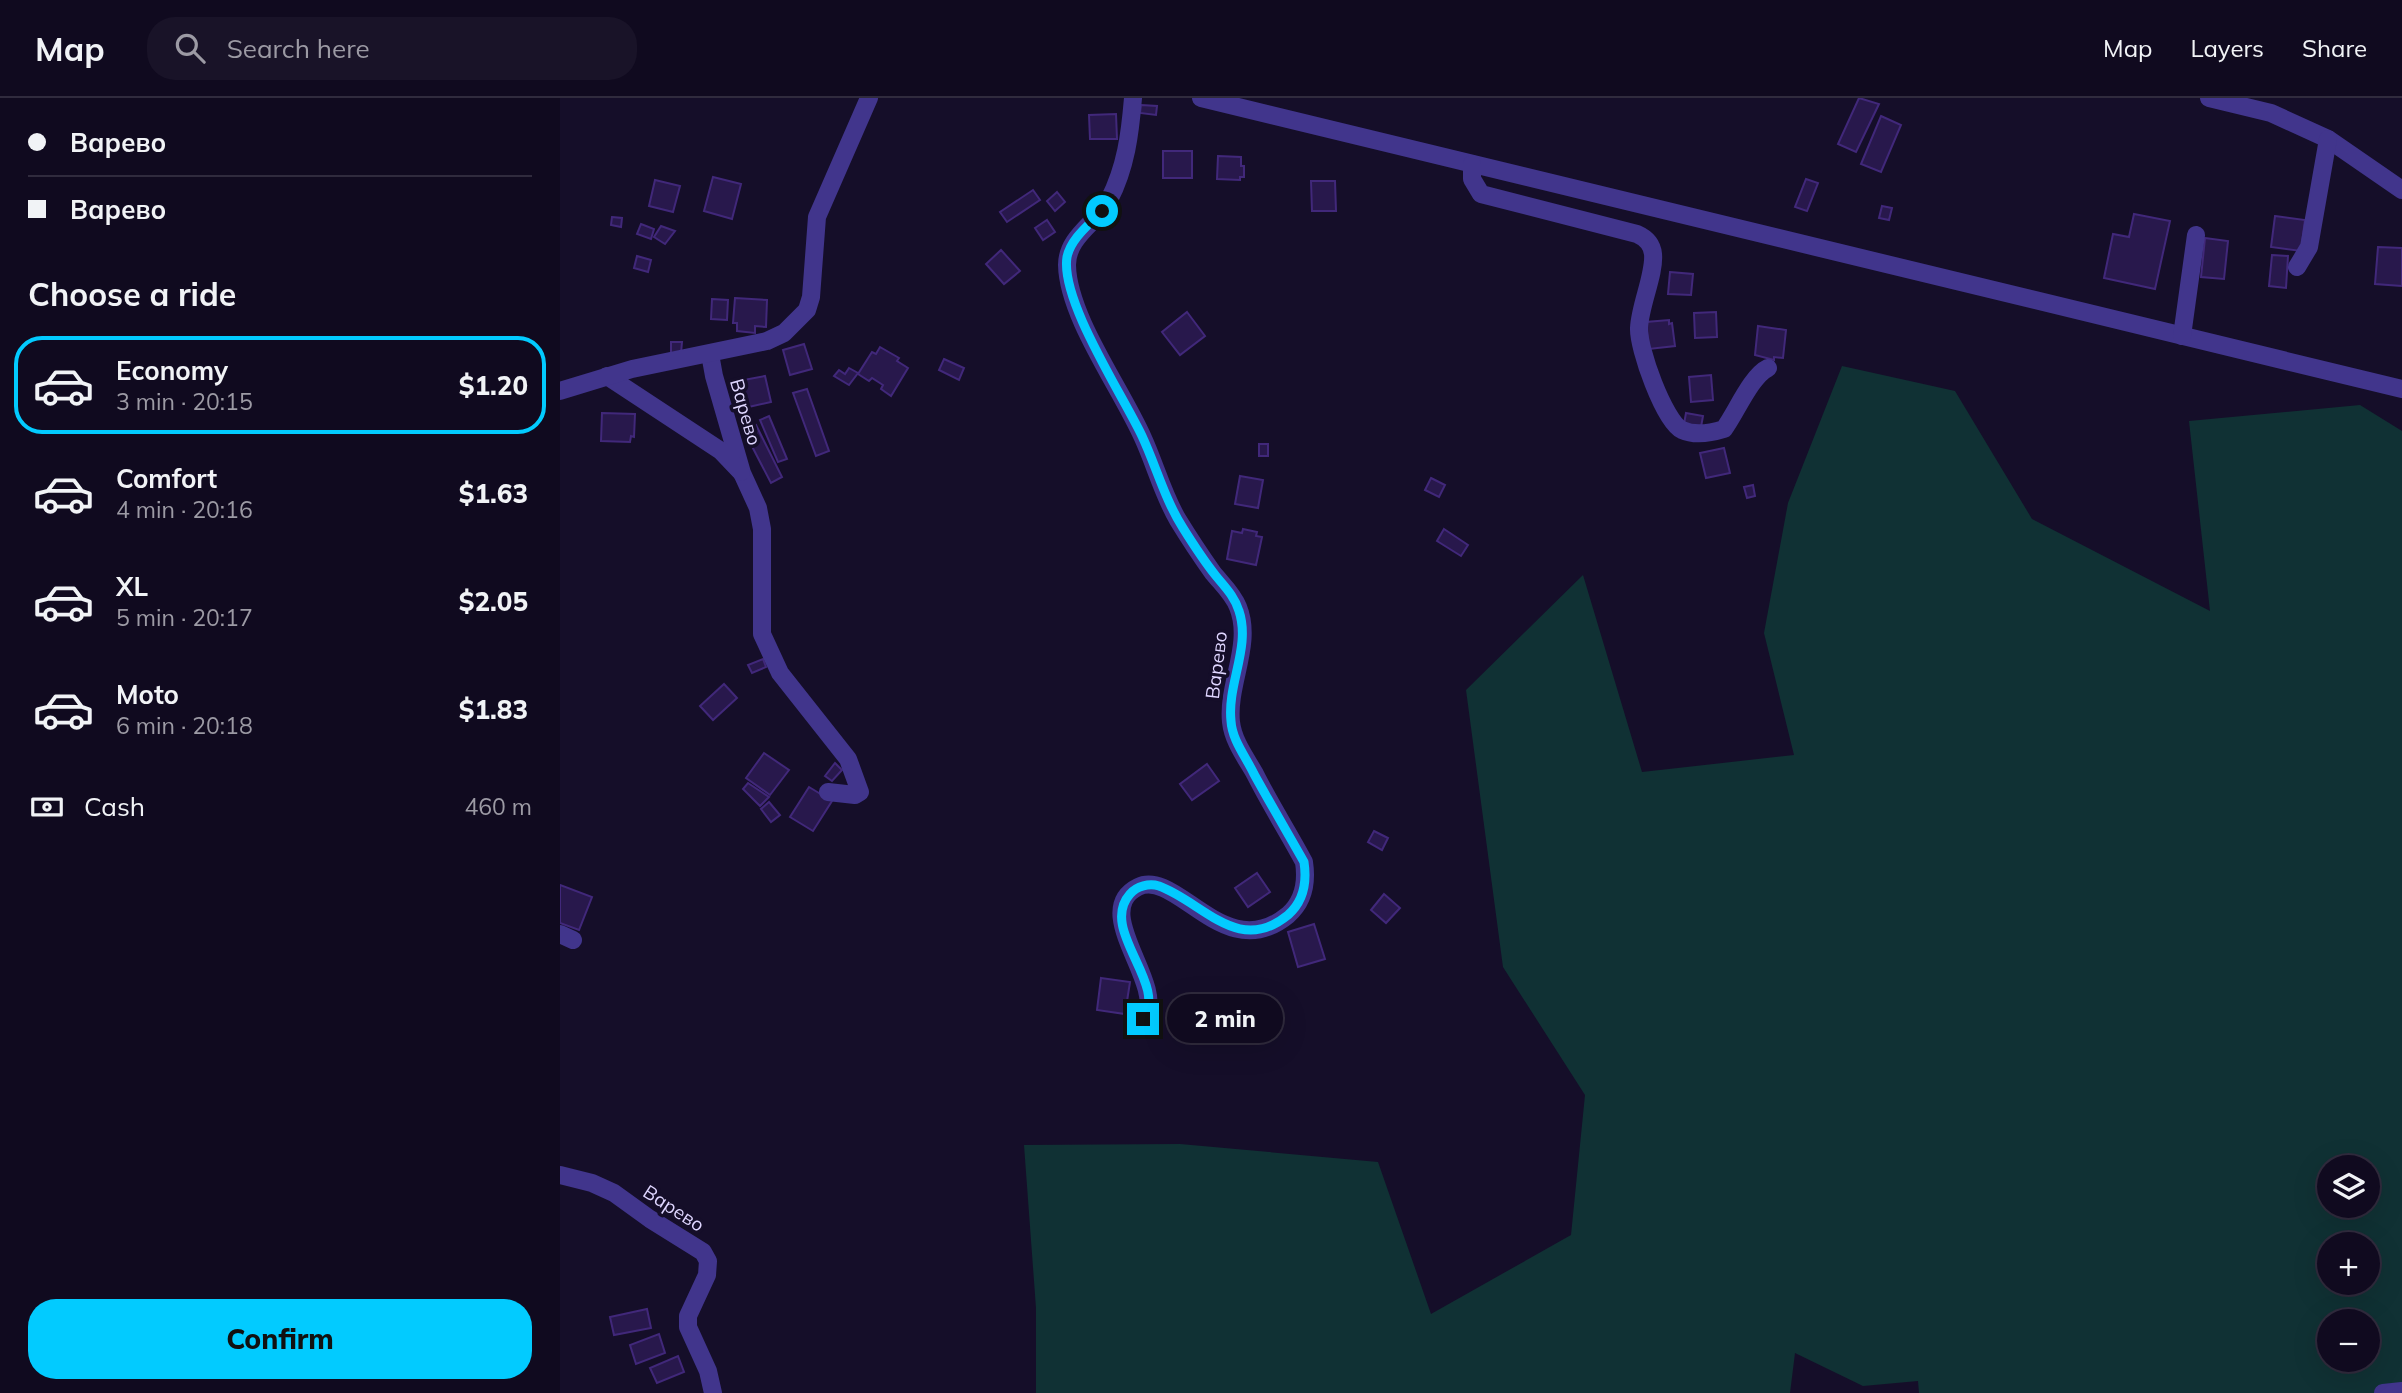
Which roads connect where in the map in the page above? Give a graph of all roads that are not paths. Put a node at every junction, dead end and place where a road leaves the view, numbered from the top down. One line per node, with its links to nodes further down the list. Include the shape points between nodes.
1 (869, 98): 11 (street, via 817,217 807,310 776,338)
2 (1133, 98): 18 (street, Варево, via 1127,148 1114,187 1067,257 1071,293 1142,435 1176,517 1239,609 1242,625 1231,710 1233,734 1306,872 1294,909 1260,928 1231,928 1157,886 1142,886 1130,893 1124,905 1124,926 1144,977 1148,1002 1147,1013)
3 (1201, 98): 6 (street)
4 (2209, 98): 5 (street, via 2271,113)
5 (2328, 139): 7 (street); 9 (street, via 2309,247)
6 (1472, 164): 10 (street); 12 (street, via 1472,179 1481,194 1637,234 1650,243 1653,261 1640,318 1640,342 1653,380 1680,429 1692,433 1724,429 1761,371)
7 (2402, 190)
8 (2196, 235): 10 (street)
9 (2297, 267)
10 (2182, 337): 14 (street)
11 (710, 354): 13 (street); 16 (street, Варево)
12 (1768, 368)
13 (607, 376): 15 (street); 16 (street, via 721,451)
14 (2402, 389)
15 (560, 391)
16 (741, 473): 17 (street, Варево, via 758,508 762,529 762,634 779,673 848,760 860,792)
17 (828, 792)
18 (1135, 1026)
19 (560, 1175): 21 (street, Варево, via 614,1193 703,1252 707,1275 688,1316 688,1327)
20 (2402, 1391): 22 (street)
21 (713, 1393)
22 (2383, 1393)

